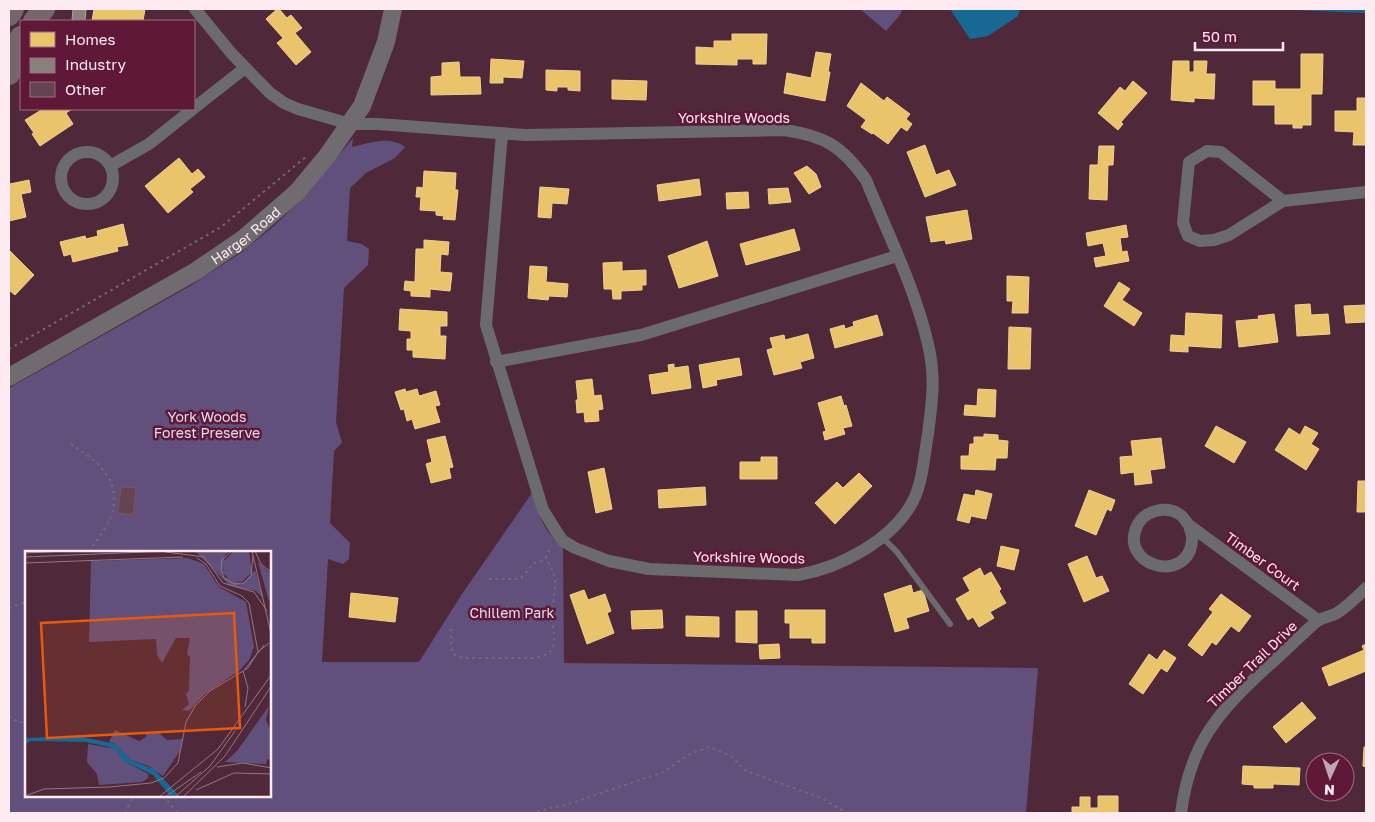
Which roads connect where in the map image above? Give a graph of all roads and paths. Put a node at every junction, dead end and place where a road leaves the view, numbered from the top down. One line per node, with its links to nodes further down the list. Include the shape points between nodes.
1 (13, 9): 6 (highway)
2 (44, 9): 7 (highway)
3 (55, 9): 8 (highway)
4 (195, 9): 12 (street, Yorkshire Woods)
5 (394, 9): 16 (street, Harger Road, via 386,42 362,106)
6 (9, 15)
7 (35, 20)
8 (47, 20)
9 (20, 39): 10 (highway)
10 (9, 53)
11 (20, 58): 13 (highway)
12 (245, 68): 14 (street); 16 (street, Yorkshire Woods, via 284,103)
13 (9, 74)
14 (195, 107)
15 (192, 110): 19 (street, via 149,144)
16 (350, 124): 17 (street, Yorkshire Woods); 25 (street, Harger Road, via 297,192 243,238 196,272)
17 (502, 134): 22 (street, Yorkshire Woods, via 784,130 815,136 842,151 866,180); 24 (street, Yorkshire Woods, via 486,325)
18 (309, 154): 23 (path, via 221,228)
19 (110, 166): 19 (street, via 105,159 88,152 71,158 62,172 64,190 83,204 99,201 110,190)
20 (1366, 192): 21 (street)
21 (1283, 201): 21 (street, via 1220,152 1207,151 1189,162 1183,223 1188,236 1200,241 1214,240)
22 (898, 256): 24 (street, via 641,335); 29 (street, Yorkshire Woods, via 921,316 934,384 918,488 895,526)
23 (9, 349)
24 (496, 362): 28 (street, Yorkshire Woods, via 543,510)
25 (9, 377)
26 (71, 444): 30 (path, via 105,472 113,487 112,515)
27 (1189, 525): 27 (street, Timber Court, via 1192,540 1188,554 1176,565 1162,568 1147,563 1137,552 1134,537 1139,523 1150,513 1165,510 1179,514); 36 (street, Timber Court)
28 (559, 536): 29 (street, Yorkshire Woods, via 575,548 609,561 649,569 798,575 831,567); 31 (path, via 546,554)
29 (882, 537): 37 (lane, via 897,552)
30 (89, 551)
31 (546, 560): 32 (path, via 532,564 520,579); 38 (path, via 554,575 555,592 552,612 554,643 548,653 534,658 462,658 453,654)
32 (489, 579)
33 (1366, 588): 36 (street, Timber Trail Drive, via 1336,613)
34 (25, 602): 35 (path)
35 (9, 608)
36 (1318, 620): 47 (street, Timber Trail Drive, via 1240,692 1214,722 1190,770)
37 (950, 624)
38 (451, 628)
39 (9, 716): 40 (path)
40 (25, 723)
41 (132, 797): 43 (path)
42 (164, 797): 44 (path)
43 (124, 813)
44 (178, 813)
45 (531, 813): 46 (path, via 572,803 663,772 690,754 709,747 731,756 746,771 819,797)
46 (847, 813)
47 (1180, 813)

